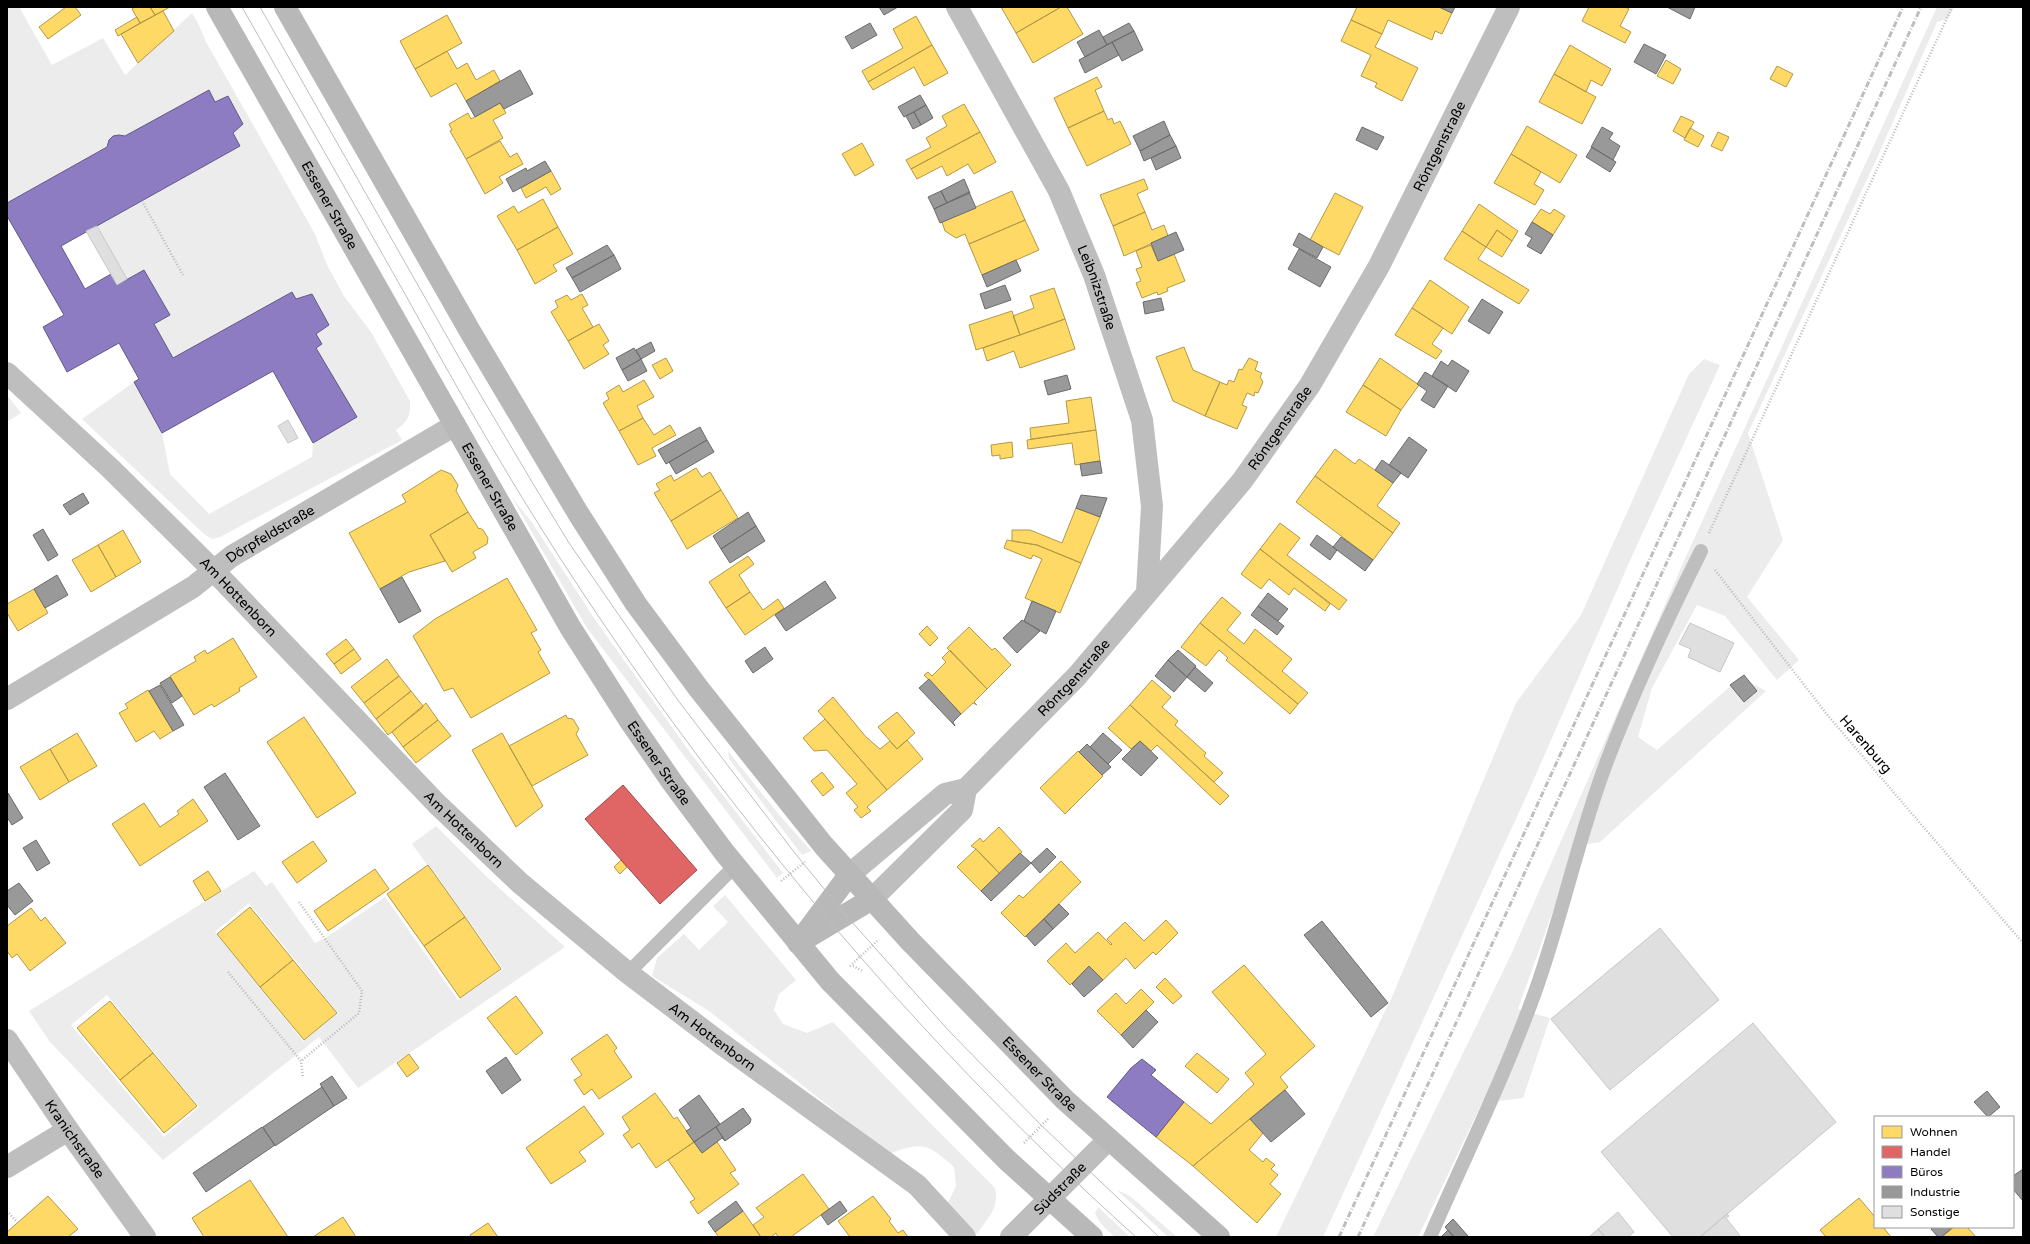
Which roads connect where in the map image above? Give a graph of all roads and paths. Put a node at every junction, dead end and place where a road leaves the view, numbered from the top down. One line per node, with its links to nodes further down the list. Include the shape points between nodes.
1 (217, 7): 9 (main road, Essener Straße)
2 (285, 7): 15 (main road, Essener Straße, via 471,334 622,583 699,689)
3 (957, 7): 12 (street, Leibnizstraße, via 1059,191 1094,275 1142,420 1152,506)
4 (1509, 7): 12 (street, Röntgenstraße, via 1379,266 1310,385 1242,481)
5 (1952, 7): 10 (path)
6 (142, 201): 7 (path)
7 (183, 275)
8 (7, 372): 11 (street, Am Hottenborn, via 111,469)
9 (455, 425): 11 (street, Dörpfeldstraße, via 232,556); 16 (main road, Essener Straße, via 501,509 593,664 672,782)
10 (1701, 551): 23 (path, Harenburg, via 1829,717); 45 (lane, via 1655,649 1607,762 1549,953 1533,997)
11 (214, 571): 13 (street, Dörpfeldstraße, via 192,587); 27 (street, Am Hottenborn, via 437,804 520,883)
12 (1147, 592): 14 (street, Röntgenstraße, via 1077,676)
13 (7, 699)
14 (966, 789): 17 (street, via 945,794); 19 (street, via 962,810)
15 (824, 846): 17 (main road, Essener Straße); 18 (path)
16 (735, 866): 18 (main road, Essener Straße); 27 (lane)
17 (849, 875): 19 (main road, Essener Straße); 22 (main road)
18 (761, 898): 22 (main road, Essener Straße)
19 (872, 899): 21 (main road, Essener Straße); 22 (main road)
20 (299, 902): 30 (path, via 362,991 359,1013)
21 (894, 923): 24 (path); 32 (main road, Essener Straße)
22 (798, 943): 28 (main road, Essener Straße)
23 (2023, 943)
24 (852, 965): 25 (path); 28 (path)
25 (863, 971)
26 (228, 972): 30 (path)
27 (628, 973): 41 (street, Am Hottenborn, via 917,1185)
28 (830, 981): 35 (main road, Essener Straße)
29 (7, 1040): 33 (street, Kranichstraße)
30 (301, 1061): 31 (path)
31 (303, 1078)
32 (1065, 1100): 34 (main road, Essener Straße); 35 (path)
33 (68, 1130): 36 (street); 40 (street, Kranichstraße)
34 (1108, 1140): 37 (street, Südstraße); 44 (main road, Essener Straße)
35 (1007, 1160): 37 (main road, Essener Straße)
36 (7, 1167)
37 (1050, 1198): 42 (street, Südstraße); 43 (main road, Essener Straße)
38 (7, 1211): 39 (path)
39 (18, 1223)
40 (145, 1237)
41 (965, 1237)
42 (1011, 1237)
43 (1092, 1237)
44 (1219, 1237)
45 (1430, 1237)

